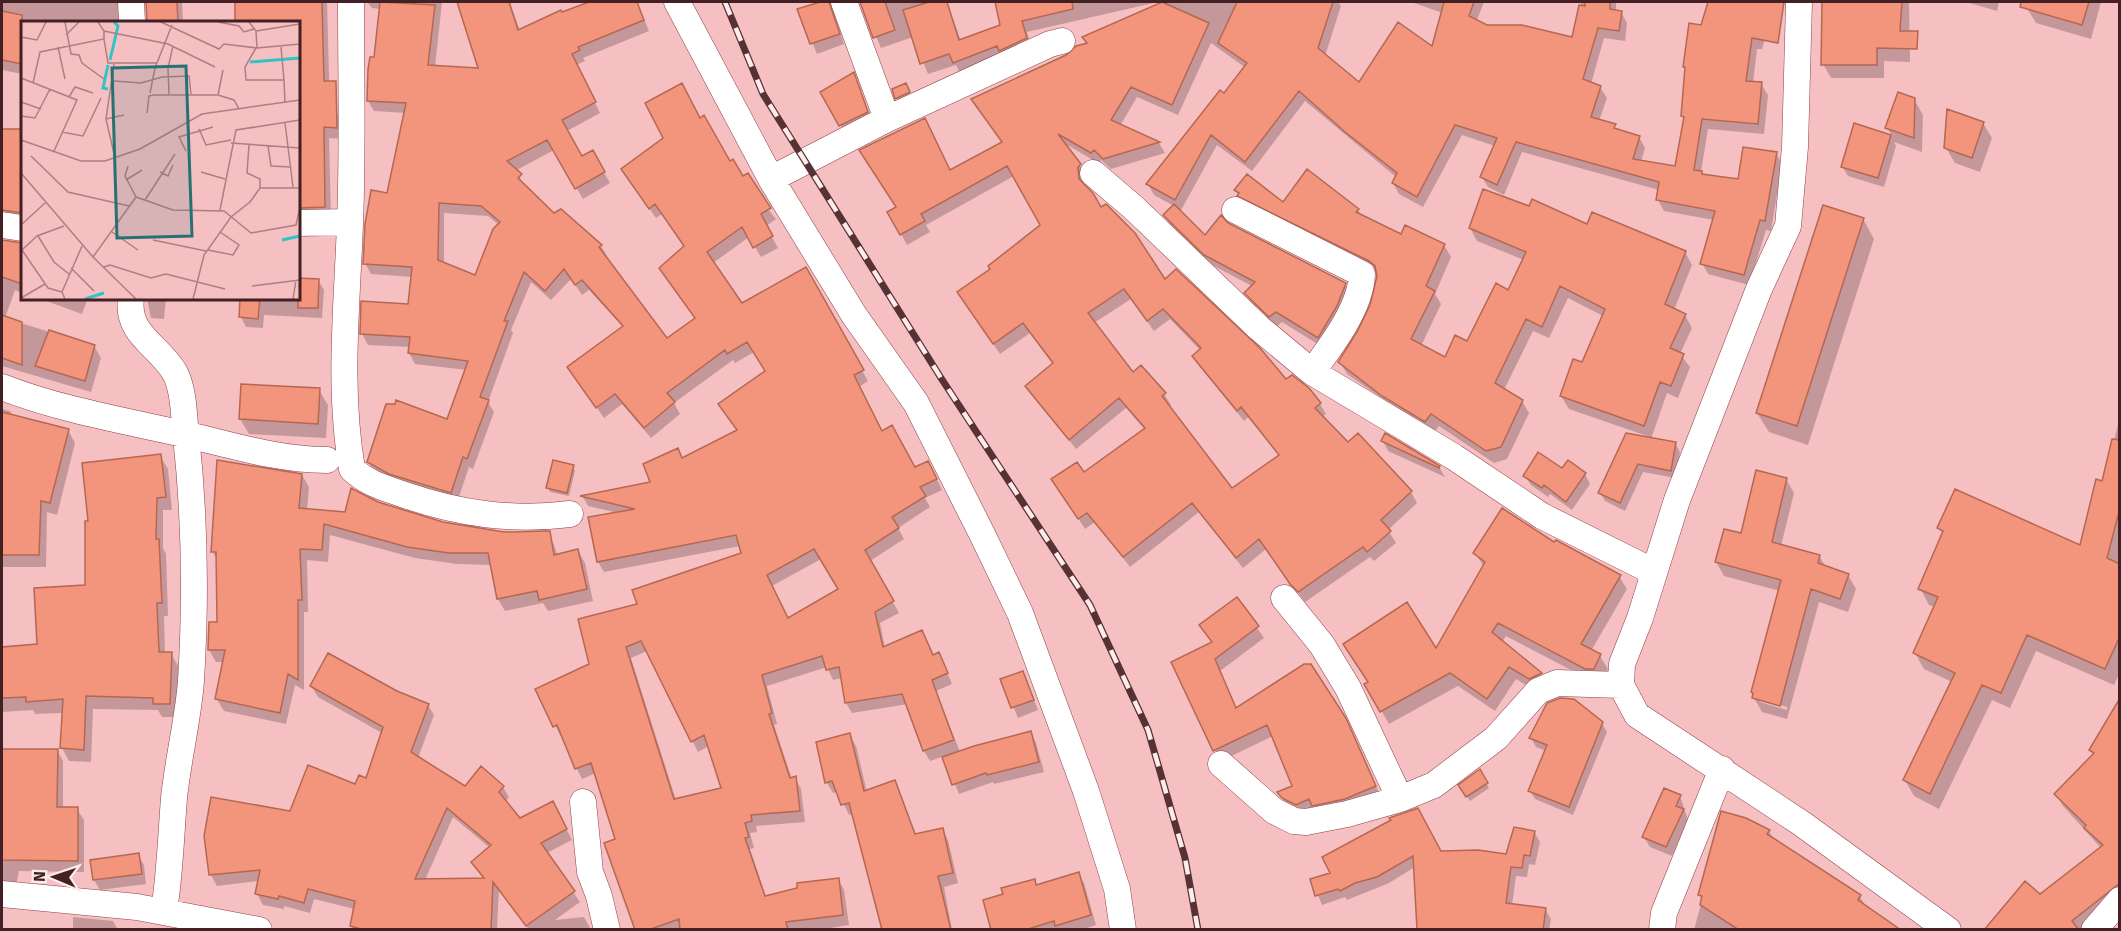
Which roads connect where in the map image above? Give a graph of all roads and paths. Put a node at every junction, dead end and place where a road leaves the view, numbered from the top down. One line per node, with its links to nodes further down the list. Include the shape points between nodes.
1 (131, 2): 6 (street)
2 (351, 2): 12 (street)
3 (676, 2): 10 (street)
4 (844, 2): 8 (street)
5 (1799, 2): 22 (street, via 1795,147 1788,226 1684,480)
6 (132, 21)
7 (1062, 41): 8 (street)
8 (888, 119): 10 (street)
9 (1093, 173): 17 (street, via 1258,328)
10 (771, 178): 34 (street, via 854,315 916,403 1020,613 1086,791 1117,890)
11 (1235, 210): 17 (street, via 1362,274 1361,291 1336,339)
12 (350, 222): 13 (street); 21 (street, via 346,407 352,469 365,482 470,514 538,518)
13 (300, 223)
14 (2, 225): 15 (street)
15 (21, 228)
16 (131, 300): 19 (street, via 135,328 175,373)
17 (1312, 372): 22 (street, via 1454,457 1542,516)
18 (2, 387): 19 (street)
19 (186, 435): 20 (street, via 299,460); 31 (street, via 196,569 191,671)
20 (327, 460)
21 (570, 514)
22 (1654, 572): 24 (street, via 1622,664)
23 (1284, 598): 27 (street, via 1322,645 1348,688)
24 (1621, 685): 26 (street, via 1637,715); 27 (street, via 1557,682 1538,692 1496,738 1434,785)
25 (1221, 764): 27 (street, via 1274,811 1294,821 1347,814)
26 (1722, 769): 35 (street, via 1664,913); 36 (street)
27 (1400, 799)
28 (583, 802): 33 (street, via 590,872)
29 (2, 894): 31 (street)
30 (2120, 900): 37 (street)
31 (164, 911): 32 (street)
32 (259, 930)
33 (607, 930)
34 (1123, 930)
35 (1662, 930)
36 (1948, 930)
37 (2094, 930)

